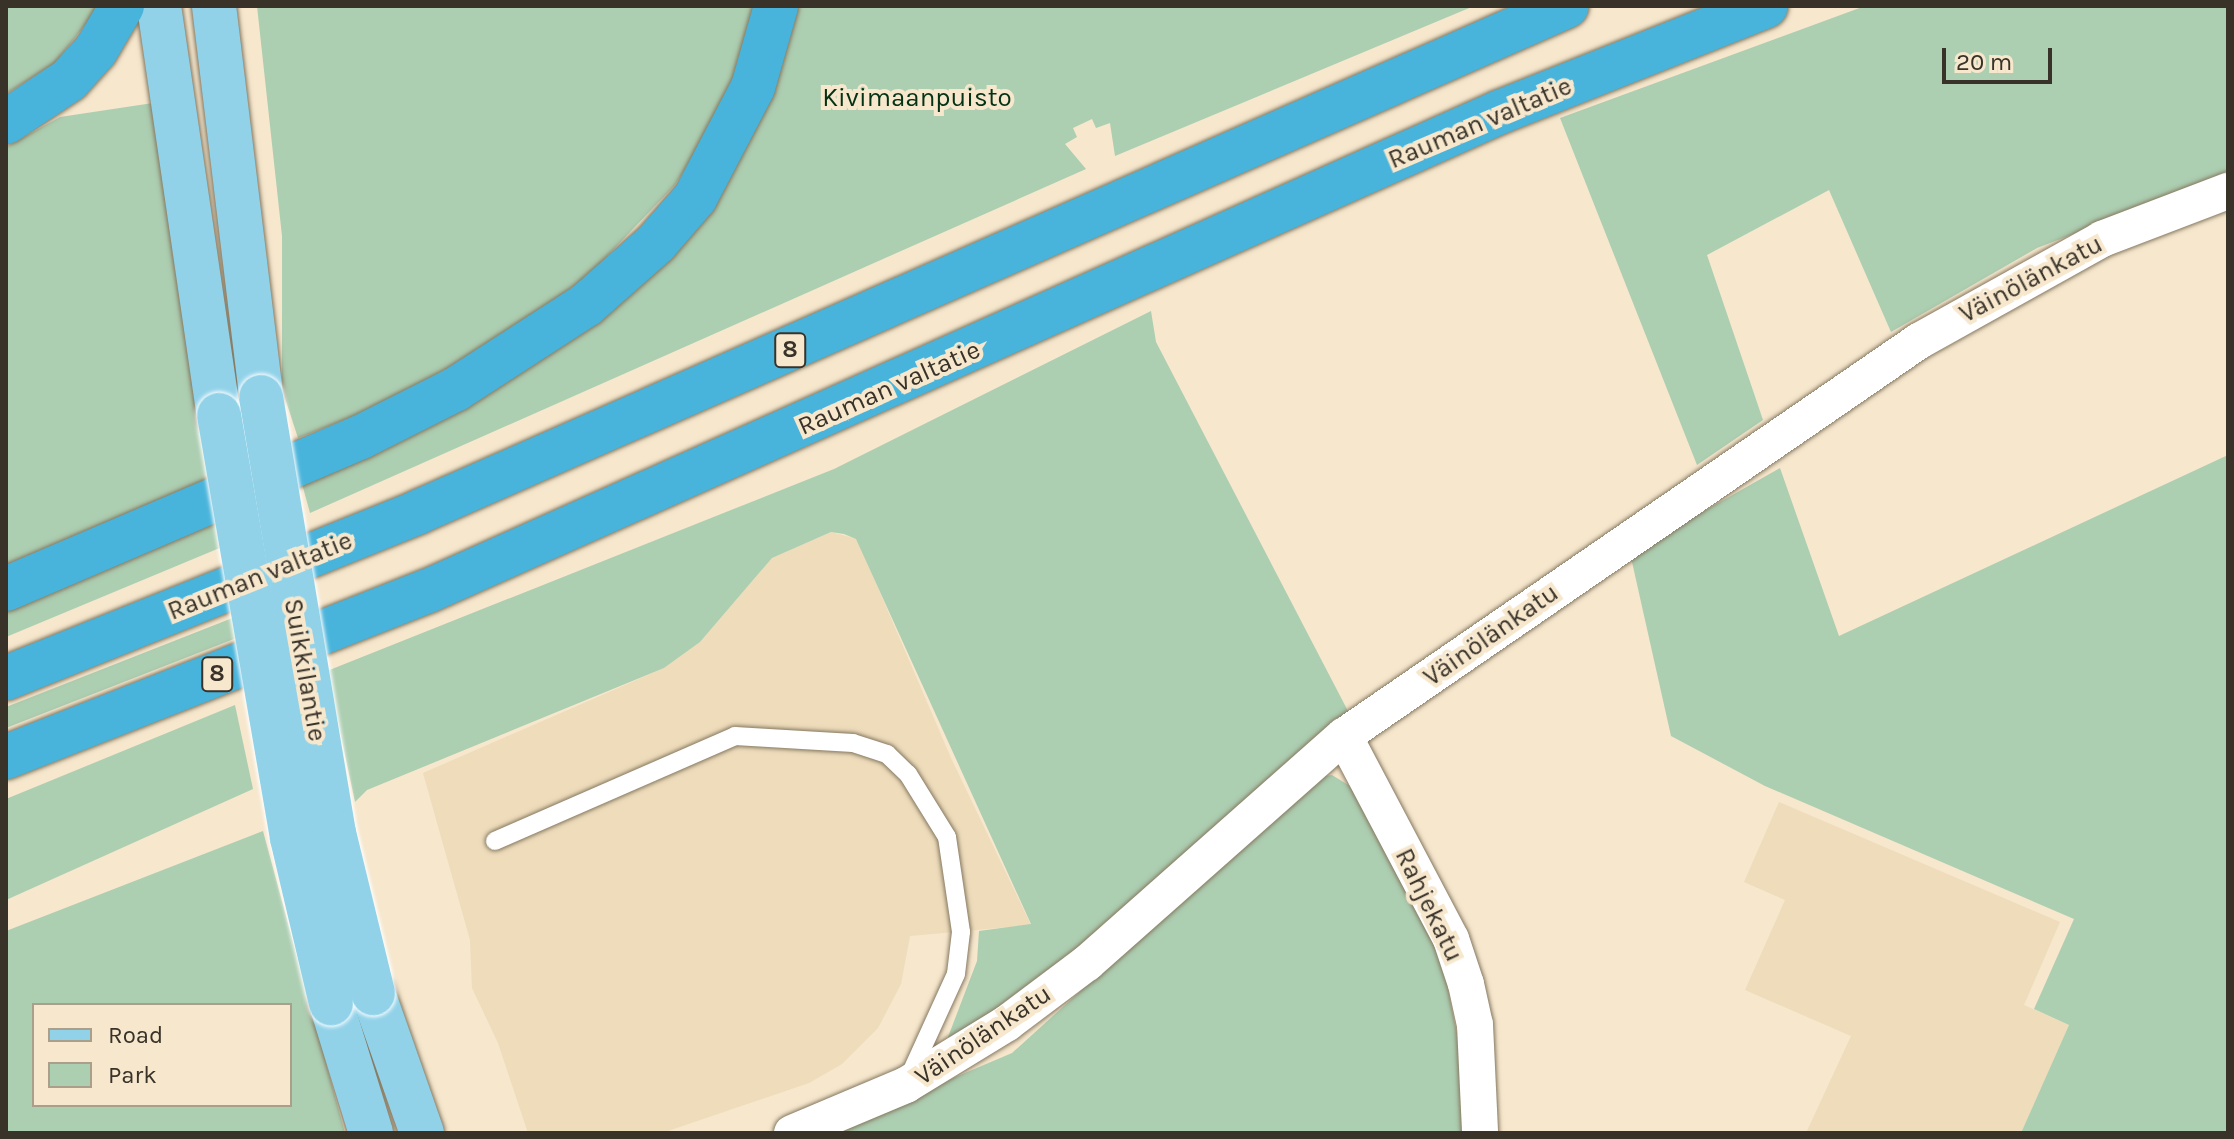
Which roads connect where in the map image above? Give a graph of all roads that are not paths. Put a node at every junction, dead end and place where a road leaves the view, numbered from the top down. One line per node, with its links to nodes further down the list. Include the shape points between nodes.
1 (122, 6): 7 (highway, via 111,29 69,80)
2 (159, 6): 15 (main road, Suikkilantie, bridge, via 219,415 292,838 331,1003)
3 (214, 6): 16 (main road, Suikkilantie, bridge, via 261,397 325,787 373,993)
4 (776, 6): 9 (highway, via 753,87 695,198 656,243 586,305 456,389 361,437)
5 (1567, 6): 10 (highway, Rauman valtatie / 8, via 418,512)
6 (1766, 6): 12 (highway, Rauman valtatie / 8, via 1500,112 428,591)
7 (6, 122)
8 (2228, 191): 11 (street, Väinölänkatu, via 2102,239 1919,341)
9 (6, 589)
10 (6, 678)
11 (1344, 736): 14 (street, Väinölänkatu, via 1087,963 1007,1023); 18 (street, Rahjekatu, via 1451,939 1475,1025)
12 (6, 757)
13 (495, 841): 14 (lane, via 735,736 853,743 887,754 908,774 947,837 961,932 956,974)
14 (906, 1085): 17 (street, Väinölänkatu)
15 (371, 1133)
16 (422, 1133)
17 (792, 1133)
18 (1480, 1133)

